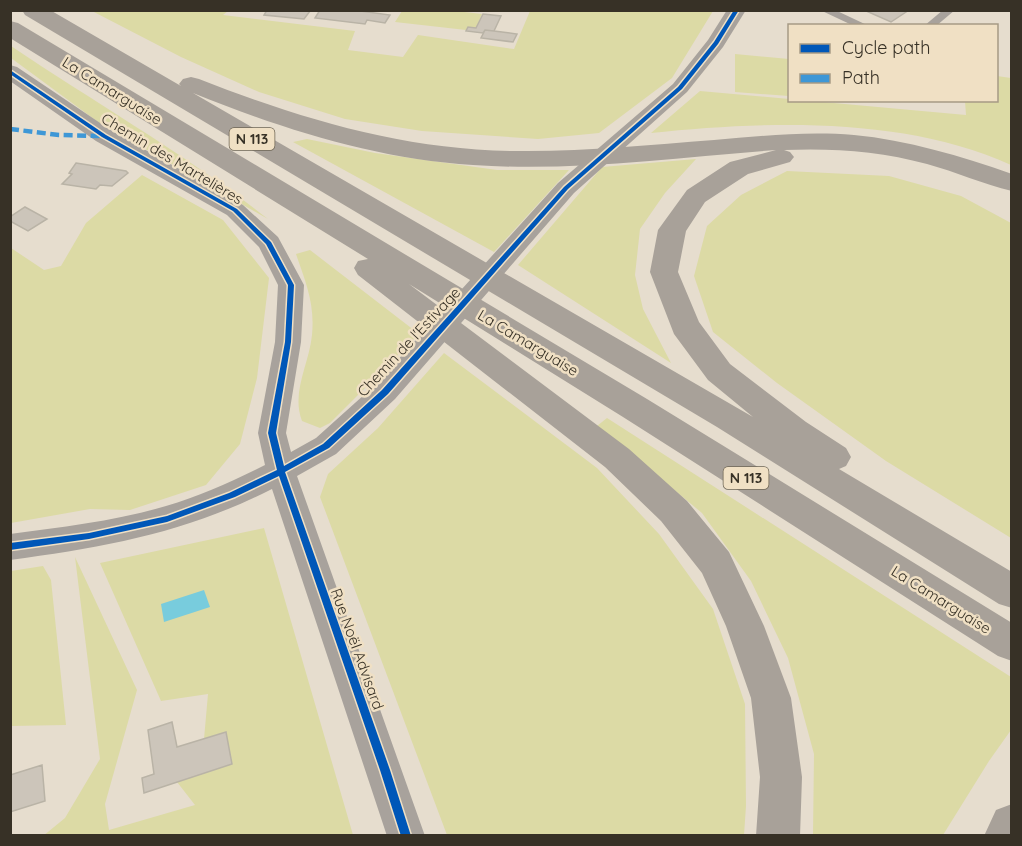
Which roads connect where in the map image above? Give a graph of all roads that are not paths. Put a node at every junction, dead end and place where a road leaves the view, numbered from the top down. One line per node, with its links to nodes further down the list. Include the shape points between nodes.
1 (33, 10): 16 (highway, La Camarguaise / N 113, via 729,418)
2 (41, 10): 10 (highway, via 170,75 276,118 323,132 432,153 512,159 830,142 890,148)
3 (737, 10): 13 (street, Chemin de l'Estivage, via 680,88 566,188 385,392 326,446)
4 (825, 10): 6 (lane)
5 (950, 10): 7 (lane)
6 (859, 24)
7 (932, 24)
8 (10, 28): 12 (highway, La Camarguaise, via 141,108 239,184)
9 (10, 70): 13 (street, Chemin des Martelières, via 104,136 235,210 269,243 291,285 288,342 272,433)
10 (936, 159): 11 (highway); 15 (highway, via 852,152 793,154 739,168 696,196 672,230 664,272 686,326 719,372 794,431)
11 (1011, 183)
12 (470, 325): 17 (highway, La Camarguaise / N 113); 20 (highway, via 674,511 716,563 745,626 771,698 781,777)
13 (281, 471): 14 (street, Chemin de l'Estivage, via 232,495 167,519); 19 (street, Rue Noël Advisard)
14 (10, 547)
15 (1011, 573)
16 (1011, 592)
17 (1011, 644)
18 (1011, 826): 21 (highway)
19 (406, 836)
20 (778, 836)
21 (1006, 836)

